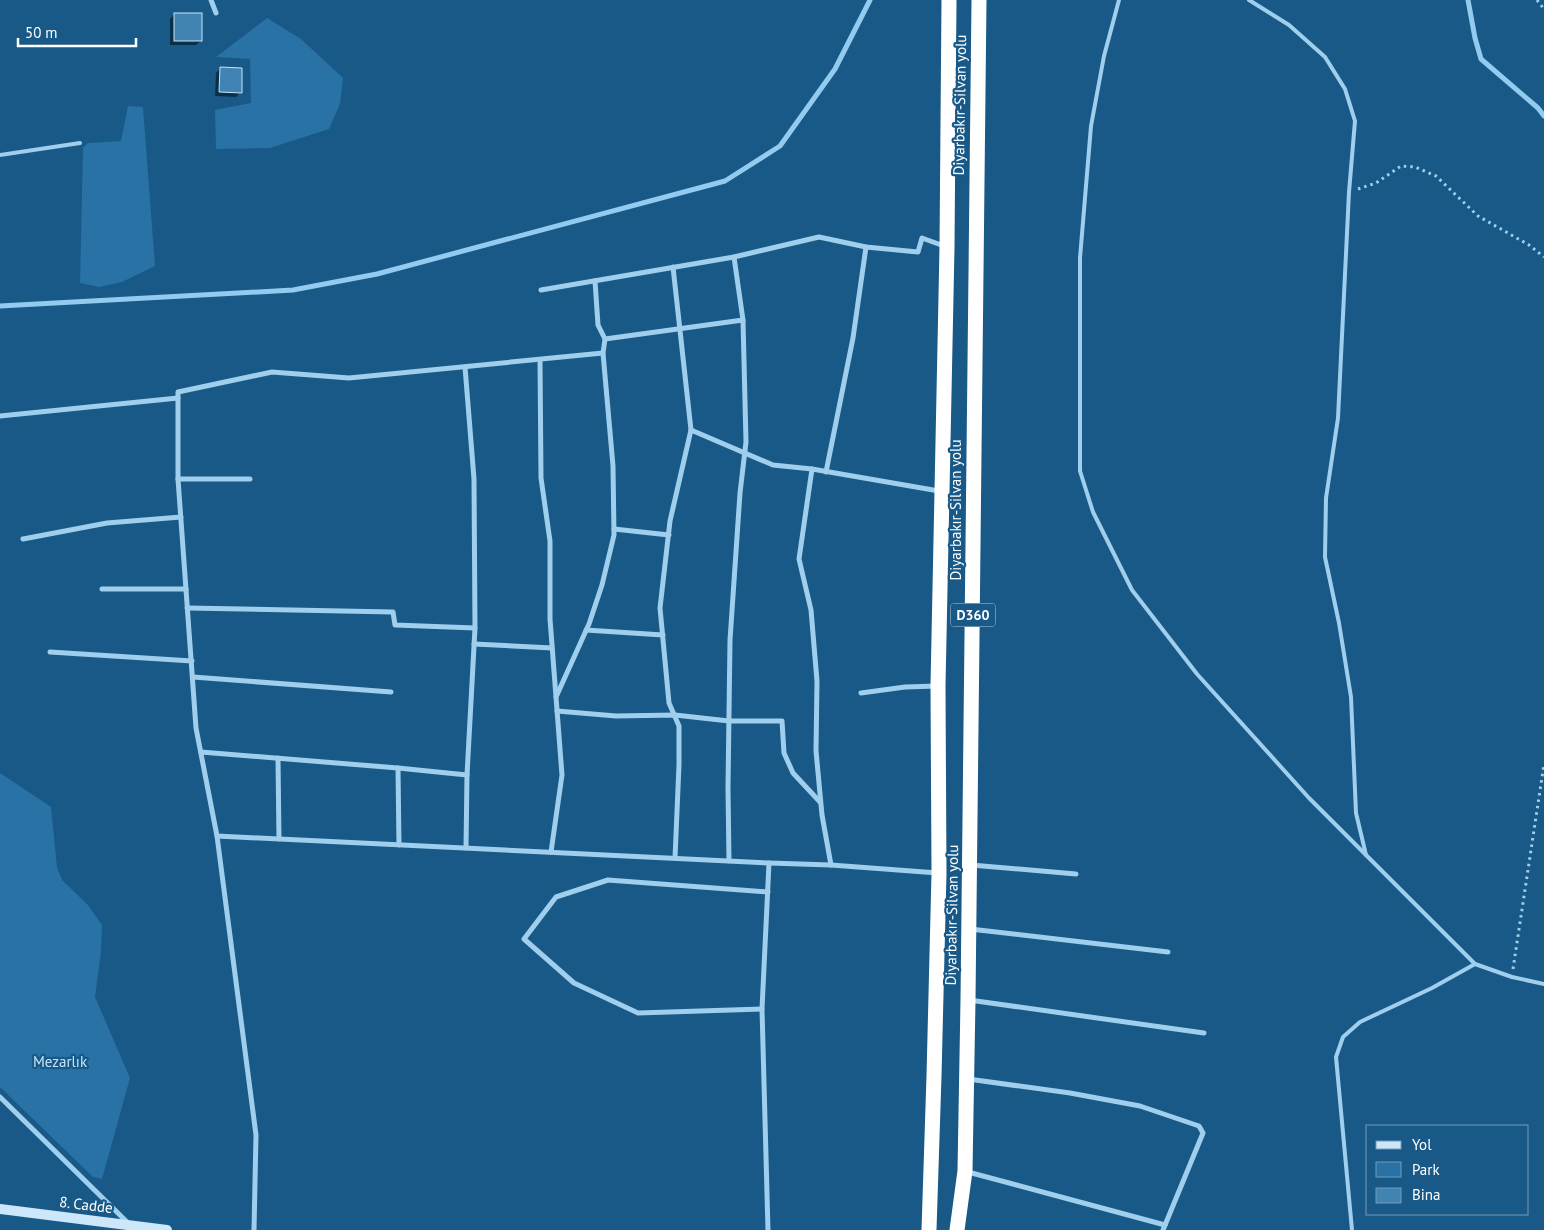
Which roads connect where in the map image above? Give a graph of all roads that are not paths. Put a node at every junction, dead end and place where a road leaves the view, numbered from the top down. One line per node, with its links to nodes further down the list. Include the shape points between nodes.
1 (211, 0): 6 (street)
2 (950, 0): 10 (highway, Diyarbakır-Silvan yolu / D360)
3 (979, 0): 67 (highway, Diyarbakır-Silvan yolu / D360)
4 (1119, 0): 62 (lane, via 1091,126 1080,258 1080,470 1093,512 1132,590 1197,674)
5 (1249, 0): 62 (lane, via 1289,25 1325,57 1345,89 1355,121 1338,418 1326,498 1325,557 1351,697 1356,813)
6 (216, 13)
7 (80, 143): 8 (lane)
8 (0, 155)
9 (866, 247): 10 (street, via 918,252 922,238); 11 (street, via 819,237); 26 (street, via 853,338)
10 (947, 247): 29 (highway, Diyarbakır-Silvan yolu / D360)
11 (734, 257): 12 (street); 15 (street)
12 (673, 267): 13 (street); 16 (street)
13 (595, 281): 14 (street); 17 (street, via 598,325)
14 (541, 290)
15 (743, 320): 16 (street); 24 (street)
16 (680, 329): 17 (street); 23 (street)
17 (605, 340): 18 (street)
18 (603, 353): 19 (street); 31 (street, via 613,466)
19 (540, 360): 20 (street); 41 (street, via 541,478 550,541)
20 (465, 367): 21 (street, via 349,378 272,372 178,392); 37 (street, via 474,479)
21 (178, 398): 22 (street); 27 (street)
22 (0, 416)
23 (691, 430): 24 (street); 32 (street)
24 (745, 454): 25 (street, via 773,466); 51 (street, via 730,640)
25 (812, 469): 26 (street); 56 (street, via 799,559 811,610)
26 (826, 472): 29 (street)
27 (178, 479): 28 (street); 30 (street)
28 (250, 479)
29 (942, 492): 45 (highway, Diyarbakır-Silvan yolu / D360)
30 (181, 517): 33 (street, via 107,524); 35 (street)
31 (614, 529): 32 (street); 38 (street, via 602,585)
32 (669, 535): 39 (street, via 660,608)
33 (23, 539)
34 (102, 589): 35 (street)
35 (186, 589): 36 (street)
36 (187, 608): 37 (street, via 393,612 396,625); 43 (street)
37 (475, 628): 40 (street)
38 (586, 630): 39 (street); 48 (street)
39 (663, 635): 50 (street, via 669,703)
40 (474, 644): 41 (street); 55 (street)
41 (552, 648): 48 (street)
42 (50, 652): 43 (street)
43 (192, 661): 44 (street)
44 (193, 677): 46 (street); 52 (street)
45 (938, 686): 47 (street); 68 (highway, Diyarbakır-Silvan yolu / D360)
46 (391, 692)
47 (861, 693)
48 (556, 697): 49 (street)
49 (557, 711): 50 (street, via 616,716); 61 (street, via 562,775)
50 (674, 715): 51 (street); 63 (street, via 679,726 680,765)
51 (729, 721): 56 (street, via 782,721 784,753 793,773); 64 (street)
52 (201, 752): 53 (street); 57 (street)
53 (278, 758): 54 (street); 58 (street)
54 (398, 768): 55 (street); 59 (street)
55 (467, 775): 60 (street)
56 (821, 802): 66 (street)
57 (217, 836): 58 (street); 86 (street, via 256,1135)
58 (278, 839): 59 (street)
59 (399, 845): 60 (street)
60 (466, 848): 61 (street)
61 (551, 852): 63 (street)
62 (1366, 857): 73 (lane)
63 (675, 858): 64 (street)
64 (729, 861): 65 (street)
65 (769, 863): 66 (street); 70 (street)
66 (832, 864): 68 (street)
67 (970, 865): 69 (street); 71 (highway, Diyarbakır-Silvan yolu / D360)
68 (938, 873): 88 (highway, Diyarbakır-Silvan yolu / D360)
69 (1076, 874)
70 (768, 892): 76 (street); 76 (street, via 608,880 556,897 524,939 574,983 638,1013)
71 (970, 929): 72 (street); 75 (highway, Diyarbakır-Silvan yolu / D360)
72 (1168, 952)
73 (1475, 964): 74 (lane); 90 (lane, via 1360,1022 1343,1038 1336,1058)
74 (1544, 984)
75 (968, 1000): 77 (street); 78 (highway, Diyarbakır-Silvan yolu / D360)
76 (762, 1009): 87 (street)
77 (1204, 1033)
78 (966, 1079): 81 (highway, Diyarbakır-Silvan yolu / D360); 84 (street, via 1140,1106 1198,1126 1203,1133)
79 (2, 1099): 80 (street); 83 (street)
80 (0, 1107)
81 (965, 1171): 84 (street); 89 (highway, Diyarbakır-Silvan yolu / D360)
82 (0, 1209): 83 (street, 8. Cadde)
83 (130, 1225): 85 (street, 8. Cadde)
84 (1164, 1228)
85 (167, 1230)
86 (254, 1230)
87 (768, 1230)
88 (929, 1230)
89 (957, 1230)
90 (1352, 1230)

